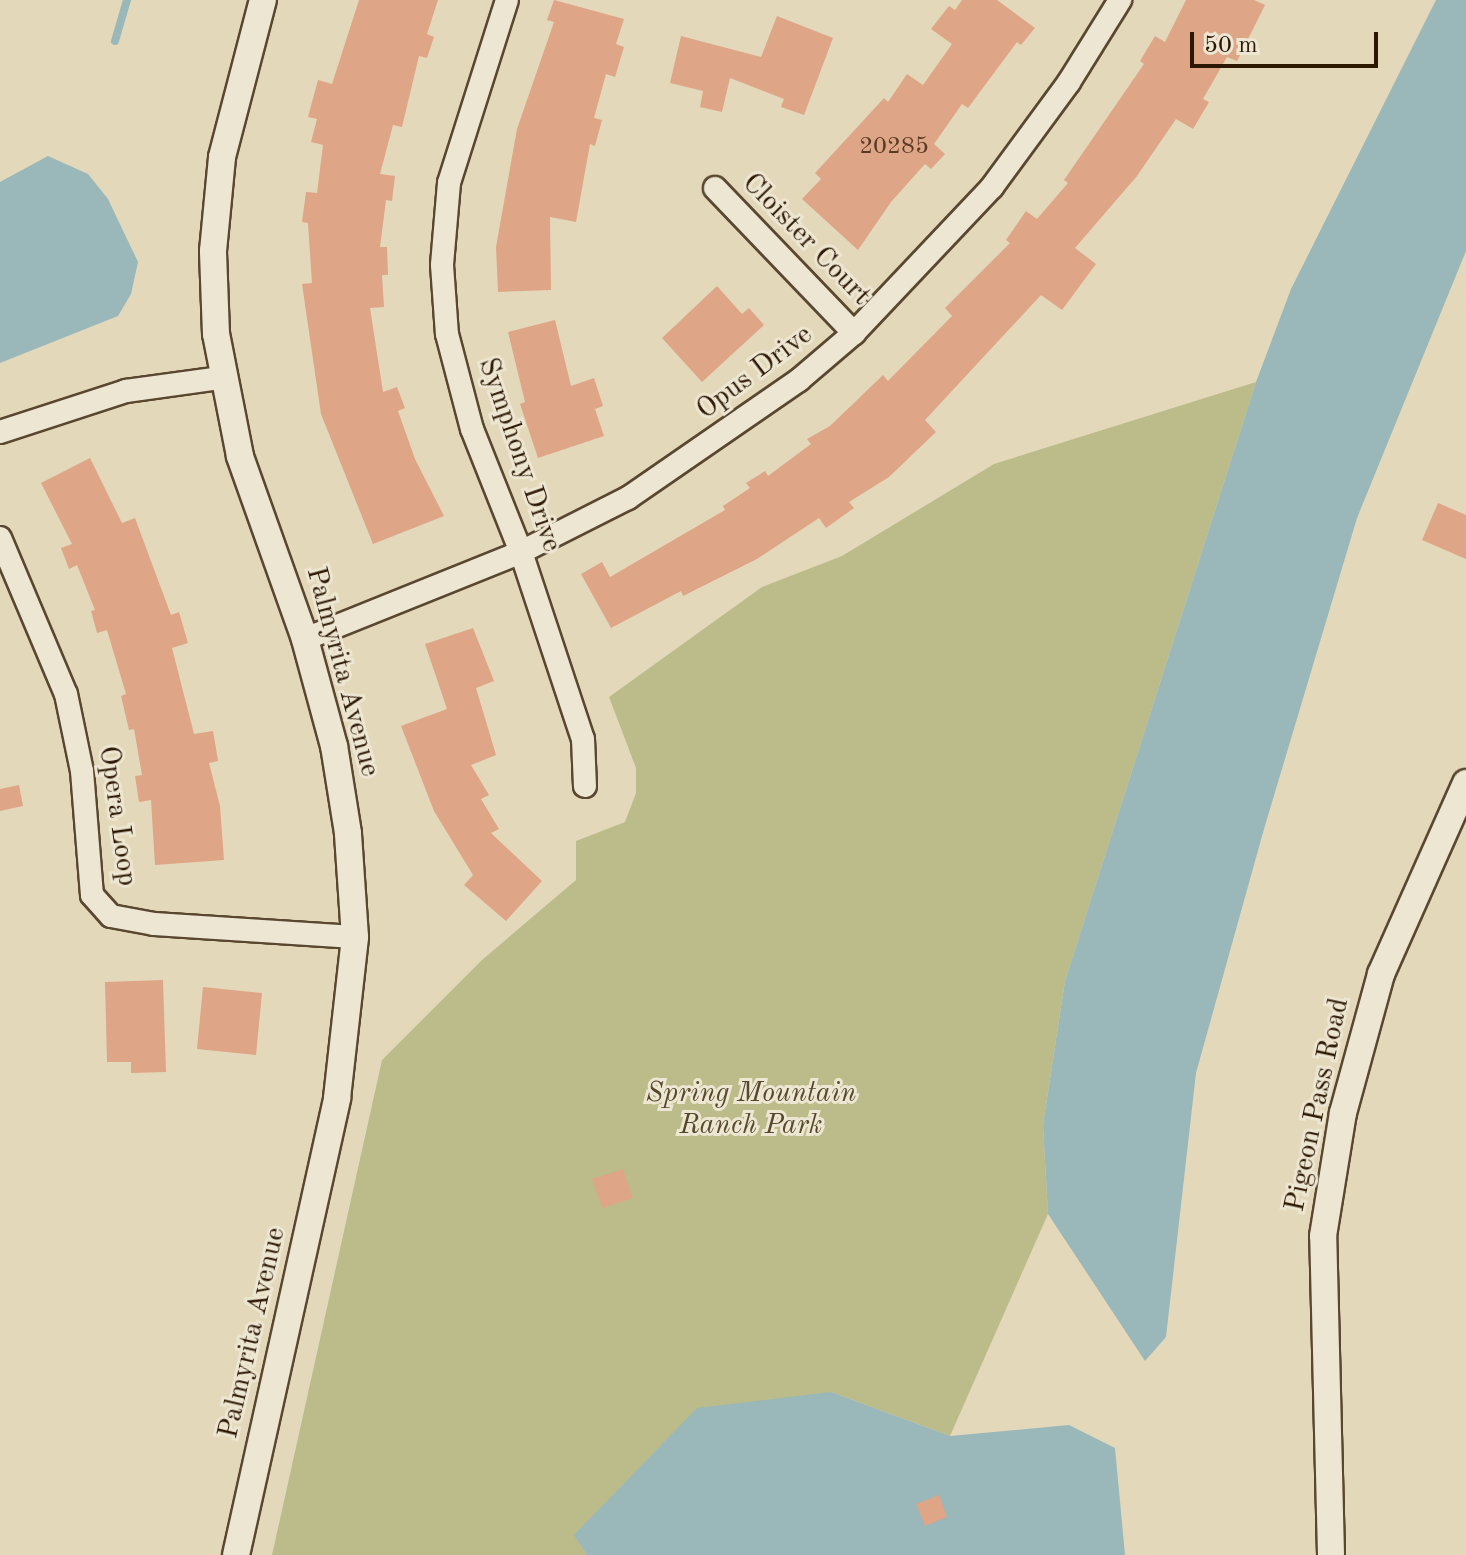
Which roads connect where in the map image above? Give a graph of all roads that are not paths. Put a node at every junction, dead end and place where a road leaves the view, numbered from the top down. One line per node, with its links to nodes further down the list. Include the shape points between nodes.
1 (263, 0): 6 (street, Palmyrita Avenue, via 236,90 215,211 213,291)
2 (507, 0): 9 (street, Symphony Drive, via 449,183 442,265 447,334 472,429)
3 (1120, 0): 5 (street, Opus Drive, via 1069,82 992,187)
4 (715, 188): 5 (street, Cloister Court)
5 (854, 333): 9 (street, Opus Drive, via 701,452 628,498)
6 (221, 378): 7 (street, via 126,391); 10 (street, Palmyrita Avenue, via 240,456)
7 (0, 432)
8 (0, 538): 13 (street, Opera Loop, via 66,694 82,771 92,895 111,916 154,924)
9 (521, 552): 10 (street, Opus Drive); 12 (street, Symphony Drive, via 583,739)
10 (305, 639): 13 (street, Palmyrita Avenue, via 342,789)
11 (1466, 783): 15 (street, Pigeon Pass Road, via 1381,974 1343,1113 1323,1236)
12 (585, 786)
13 (355, 937): 14 (street, Palmyrita Avenue, via 337,1098)
14 (236, 1555)
15 (1331, 1555)

